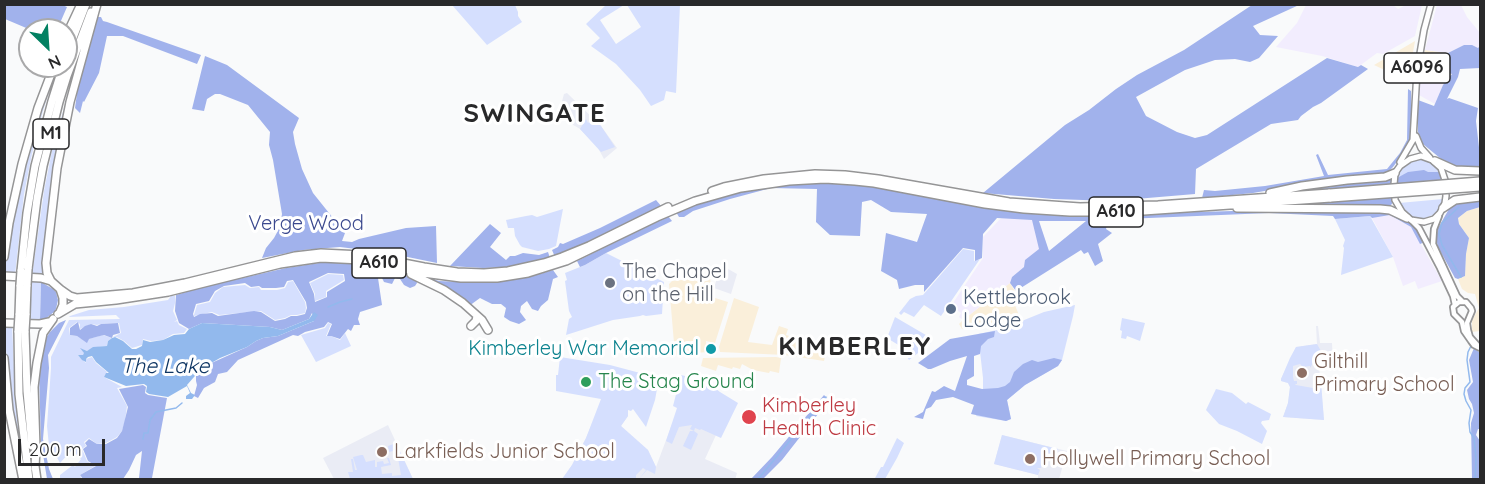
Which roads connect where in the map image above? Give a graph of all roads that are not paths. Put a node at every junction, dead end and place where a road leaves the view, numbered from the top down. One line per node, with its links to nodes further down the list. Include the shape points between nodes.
1 (81, 4): 5 (highway)
2 (86, 4): 6 (highway)
3 (95, 4): 23 (highway, M1, via 67,76 43,165); 25 (highway, M1, via 57,168 46,263)
4 (1430, 4): 9 (main road, A6096, via 1417,71)
5 (74, 18)
6 (78, 25)
7 (49, 78): 21 (highway, via 22,164)
8 (59, 78): 23 (highway, M1, via 35,166 27,213)
9 (1414, 126): 10 (main road, A6096, via 1419,145); 11 (main road, A6096, via 1413,140)
10 (1434, 160): 11 (main road, via 1414,157); 12 (highway, via 1455,170); 19 (main road, via 1445,180)
11 (1396, 170): 17 (highway, via 1385,177); 20 (main road, via 1395,200)
12 (1480, 171)
13 (1480, 181): 15 (highway, A610, bridge)
14 (1480, 187): 15 (highway, A610, bridge)
15 (1330, 195): 17 (highway, A610); 18 (highway, A610)
16 (1480, 197): 19 (highway, via 1455,200)
17 (1226, 200): 26 (highway, A610, via 1053,206 993,200 867,177 790,176 724,187 674,205 562,257 508,271 450,272 362,255 321,253 133,293 77,298)
18 (1192, 207): 20 (highway, via 1380,209); 22 (highway, A610, via 1052,211 985,204 874,183 789,181 741,188 695,201 566,261 528,273 461,278)
19 (1442, 211): 20 (main road, via 1428,222); 27 (main road, via 1434,229 1434,244)
20 (1409, 219): 28 (main road, via 1419,228)
21 (5, 254)
22 (383, 264): 30 (highway, A610, via 344,258 304,260 160,294 75,304); 31 (highway, via 444,290)
23 (24, 270): 36 (highway, M1, bridge)
24 (4, 276): 25 (highway)
25 (51, 281): 26 (highway)
26 (60, 289): 30 (highway, via 63,302)
27 (1462, 301): 28 (main road); 29 (main road, via 1470,305)
28 (1455, 305): 32 (main road, via 1454,314)
29 (1470, 315): 32 (main road); 37 (main road, via 1468,330)
30 (56, 316): 33 (highway, via 40,324); 39 (highway, M1, via 43,333 37,363)
31 (477, 316): 34 (highway); 35 (highway)
32 (1460, 319): 37 (main road, via 1468,338)
33 (4, 323)
34 (471, 326)
35 (488, 330)
36 (22, 331): 39 (highway, M1); 41 (highway, M1, via 19,394)
37 (1479, 347)
38 (4, 358): 40 (highway, via 10,420)
39 (35, 468): 42 (highway, M1)
40 (23, 480)
41 (29, 480)
42 (37, 480)

